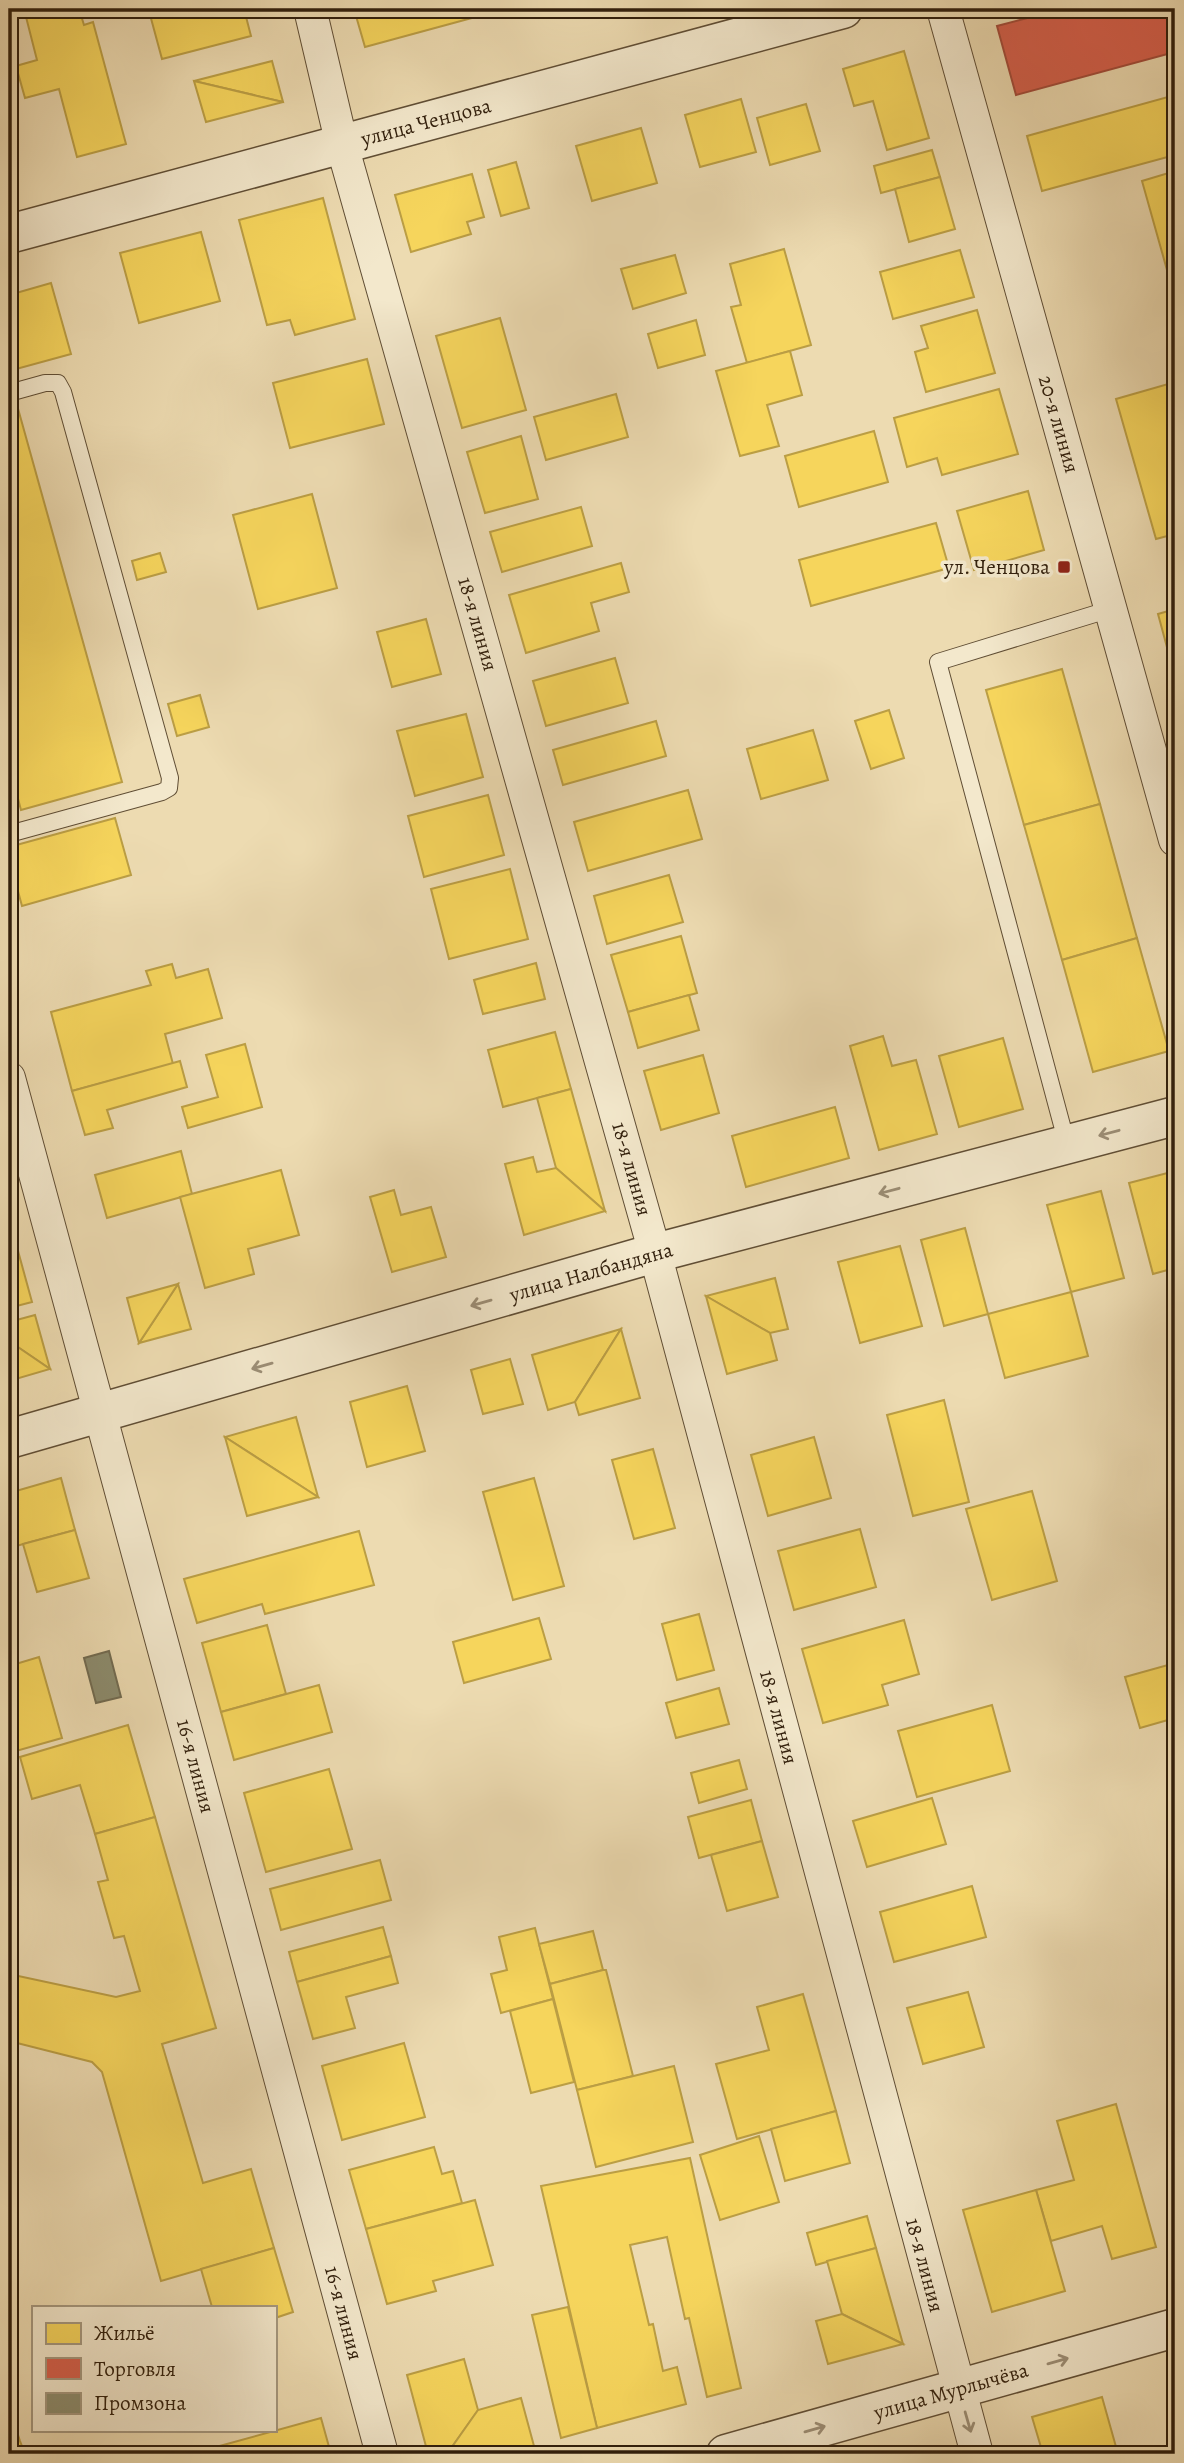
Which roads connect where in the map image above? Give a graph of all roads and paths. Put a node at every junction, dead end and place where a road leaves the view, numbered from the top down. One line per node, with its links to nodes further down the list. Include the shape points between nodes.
1 (310, 9): 4 (street, 18-я линия)
2 (843, 9): 4 (street, улица Ченцова, via 763,24)
3 (943, 9): 7 (street, 20-я линия)
4 (342, 145): 5 (street, улица Ченцова); 13 (street, 18-я линия)
5 (9, 234)
6 (9, 393): 8 (lane, via 45,383 58,383 63,392 170,778 169,788 162,792)
7 (1111, 610): 9 (street, 20-я линия); 12 (lane, via 938,663)
8 (9, 834)
9 (1175, 840)
10 (9, 1078): 14 (street, 16-я линия)
11 (1175, 1116): 12 (street, улица Налбандяна, one-way to 12)
12 (1068, 1144): 13 (street, улица Налбандяна, one-way to 13)
13 (655, 1253): 14 (street, улица Налбандяна, one-way to 14); 17 (street, 18-я линия)
14 (101, 1412): 15 (street, улица Налбандяна); 18 (street, 16-я линия)
15 (9, 1439)
16 (1175, 2328): 17 (street, улица Мурлычёва, one-way to 16)
17 (958, 2389): 19 (street, улица Мурлычёва, one-way to 17); 20 (street, 18-я линия, one-way to 20)
18 (382, 2454)
19 (726, 2454)
20 (977, 2454)

